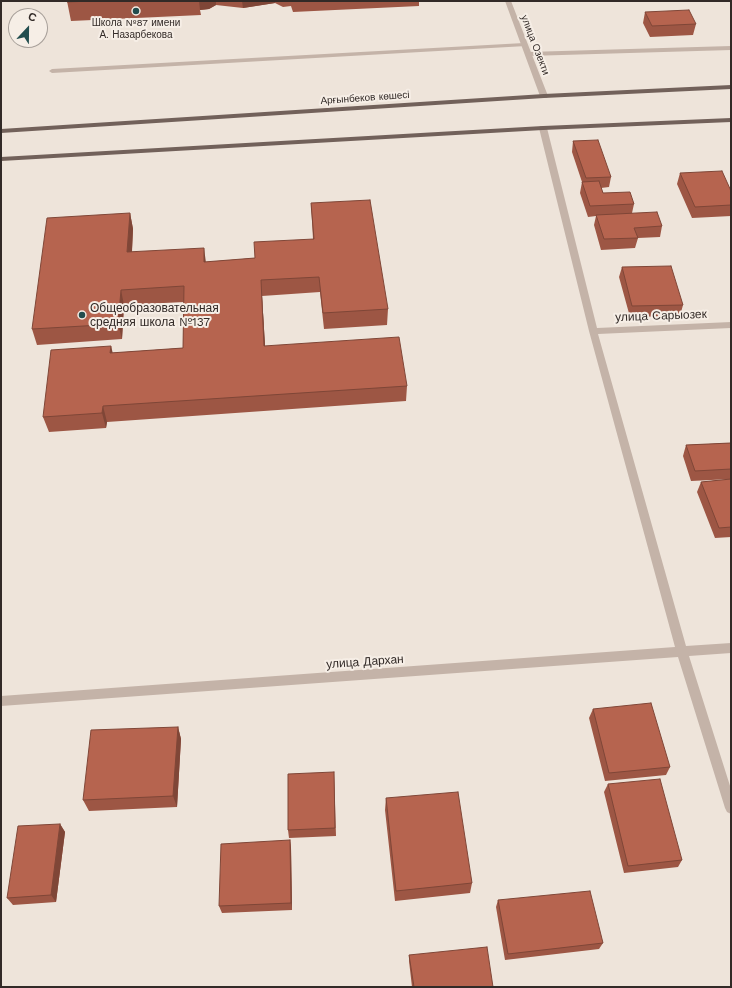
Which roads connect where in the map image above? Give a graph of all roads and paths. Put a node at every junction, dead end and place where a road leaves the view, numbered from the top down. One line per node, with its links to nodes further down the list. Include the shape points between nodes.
1 (508, 1): 2 (street, улица Озекти)
2 (524, 45): 4 (street, улица Озекти); 5 (street)
3 (731, 48): 4 (street)
4 (528, 54): 7 (street, улица Озекти)
5 (52, 71)
6 (731, 88): 7 (main road, Арғынбеков көшесі)
7 (544, 96): 10 (main road, Арғынбеков көшесі)
8 (731, 120): 9 (main road)
9 (543, 128): 11 (main road); 13 (street)
10 (1, 131)
11 (1, 159)
12 (731, 325): 13 (street, улица Сарыозек)
13 (593, 331): 15 (street)
14 (731, 648): 15 (street, улица Дархан)
15 (682, 652): 16 (street, улица Дархан); 17 (street)
16 (1, 701)
17 (731, 808)

